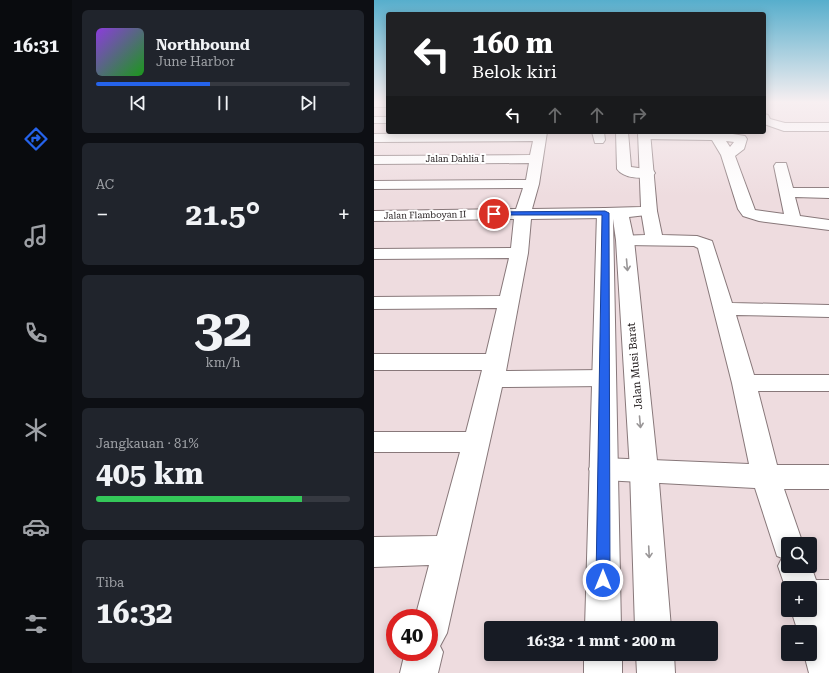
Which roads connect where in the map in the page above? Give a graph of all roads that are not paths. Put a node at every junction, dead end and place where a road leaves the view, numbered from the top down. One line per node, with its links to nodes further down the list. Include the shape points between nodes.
1 (622, 134): 9 (street, via 624,169)
2 (644, 134): 3 (street); 9 (street)
3 (715, 134): 6 (street); 6 (street, via 741,139 739,146)
4 (375, 139): 5 (street)
5 (539, 143): 7 (street, Jalan Dahlia I); 10 (street)
6 (728, 155): 18 (street, via 749,213)
7 (374, 160)
8 (781, 166): 12 (street)
9 (648, 173): 14 (street)
10 (532, 184): 11 (street); 15 (street)
11 (374, 185)
12 (787, 192): 13 (street); 18 (street)
13 (829, 193)
14 (649, 211): 16 (street); 21 (street)
15 (523, 213): 16 (street, Jalan Flamboyan II); 17 (street, Jalan Flamboyan II); 22 (street)
16 (613, 213): 20 (street, Jalan Musi Barat); 30 (street)
17 (374, 216)
18 (793, 220): 19 (street)
19 (829, 225)
20 (625, 240): 21 (street); 36 (street, Jalan Musi Barat, one-way to 36)
21 (654, 240): 26 (street, via 698,241 706,245)
22 (519, 253): 23 (street); 24 (street)
23 (374, 254)
24 (509, 302): 25 (street); 29 (street)
25 (374, 303)
26 (724, 309): 27 (street); 31 (street)
27 (829, 311)
28 (374, 362): 29 (street)
29 (494, 370): 30 (street); 34 (street)
30 (604, 378): 35 (street)
31 (744, 383): 32 (street); 37 (street)
32 (829, 383)
33 (374, 442): 34 (street)
34 (477, 442): 40 (street)
35 (603, 469): 36 (street); 46 (street)
36 (644, 470): 37 (street); 47 (street, Jalan Musi Barat, one-way to 47)
37 (766, 477): 38 (street); 39 (street)
38 (829, 477)
39 (785, 537)
40 (449, 550): 41 (street); 44 (street)
41 (374, 552)
42 (817, 597): 43 (street)
43 (829, 597)
44 (435, 609)
45 (811, 617): 54 (street)
46 (603, 621)
47 (653, 621)
48 (422, 661): 51 (street)
49 (603, 661): 52 (street)
50 (655, 661): 53 (street)
51 (419, 673)
52 (603, 673)
53 (656, 673)
54 (828, 673)

